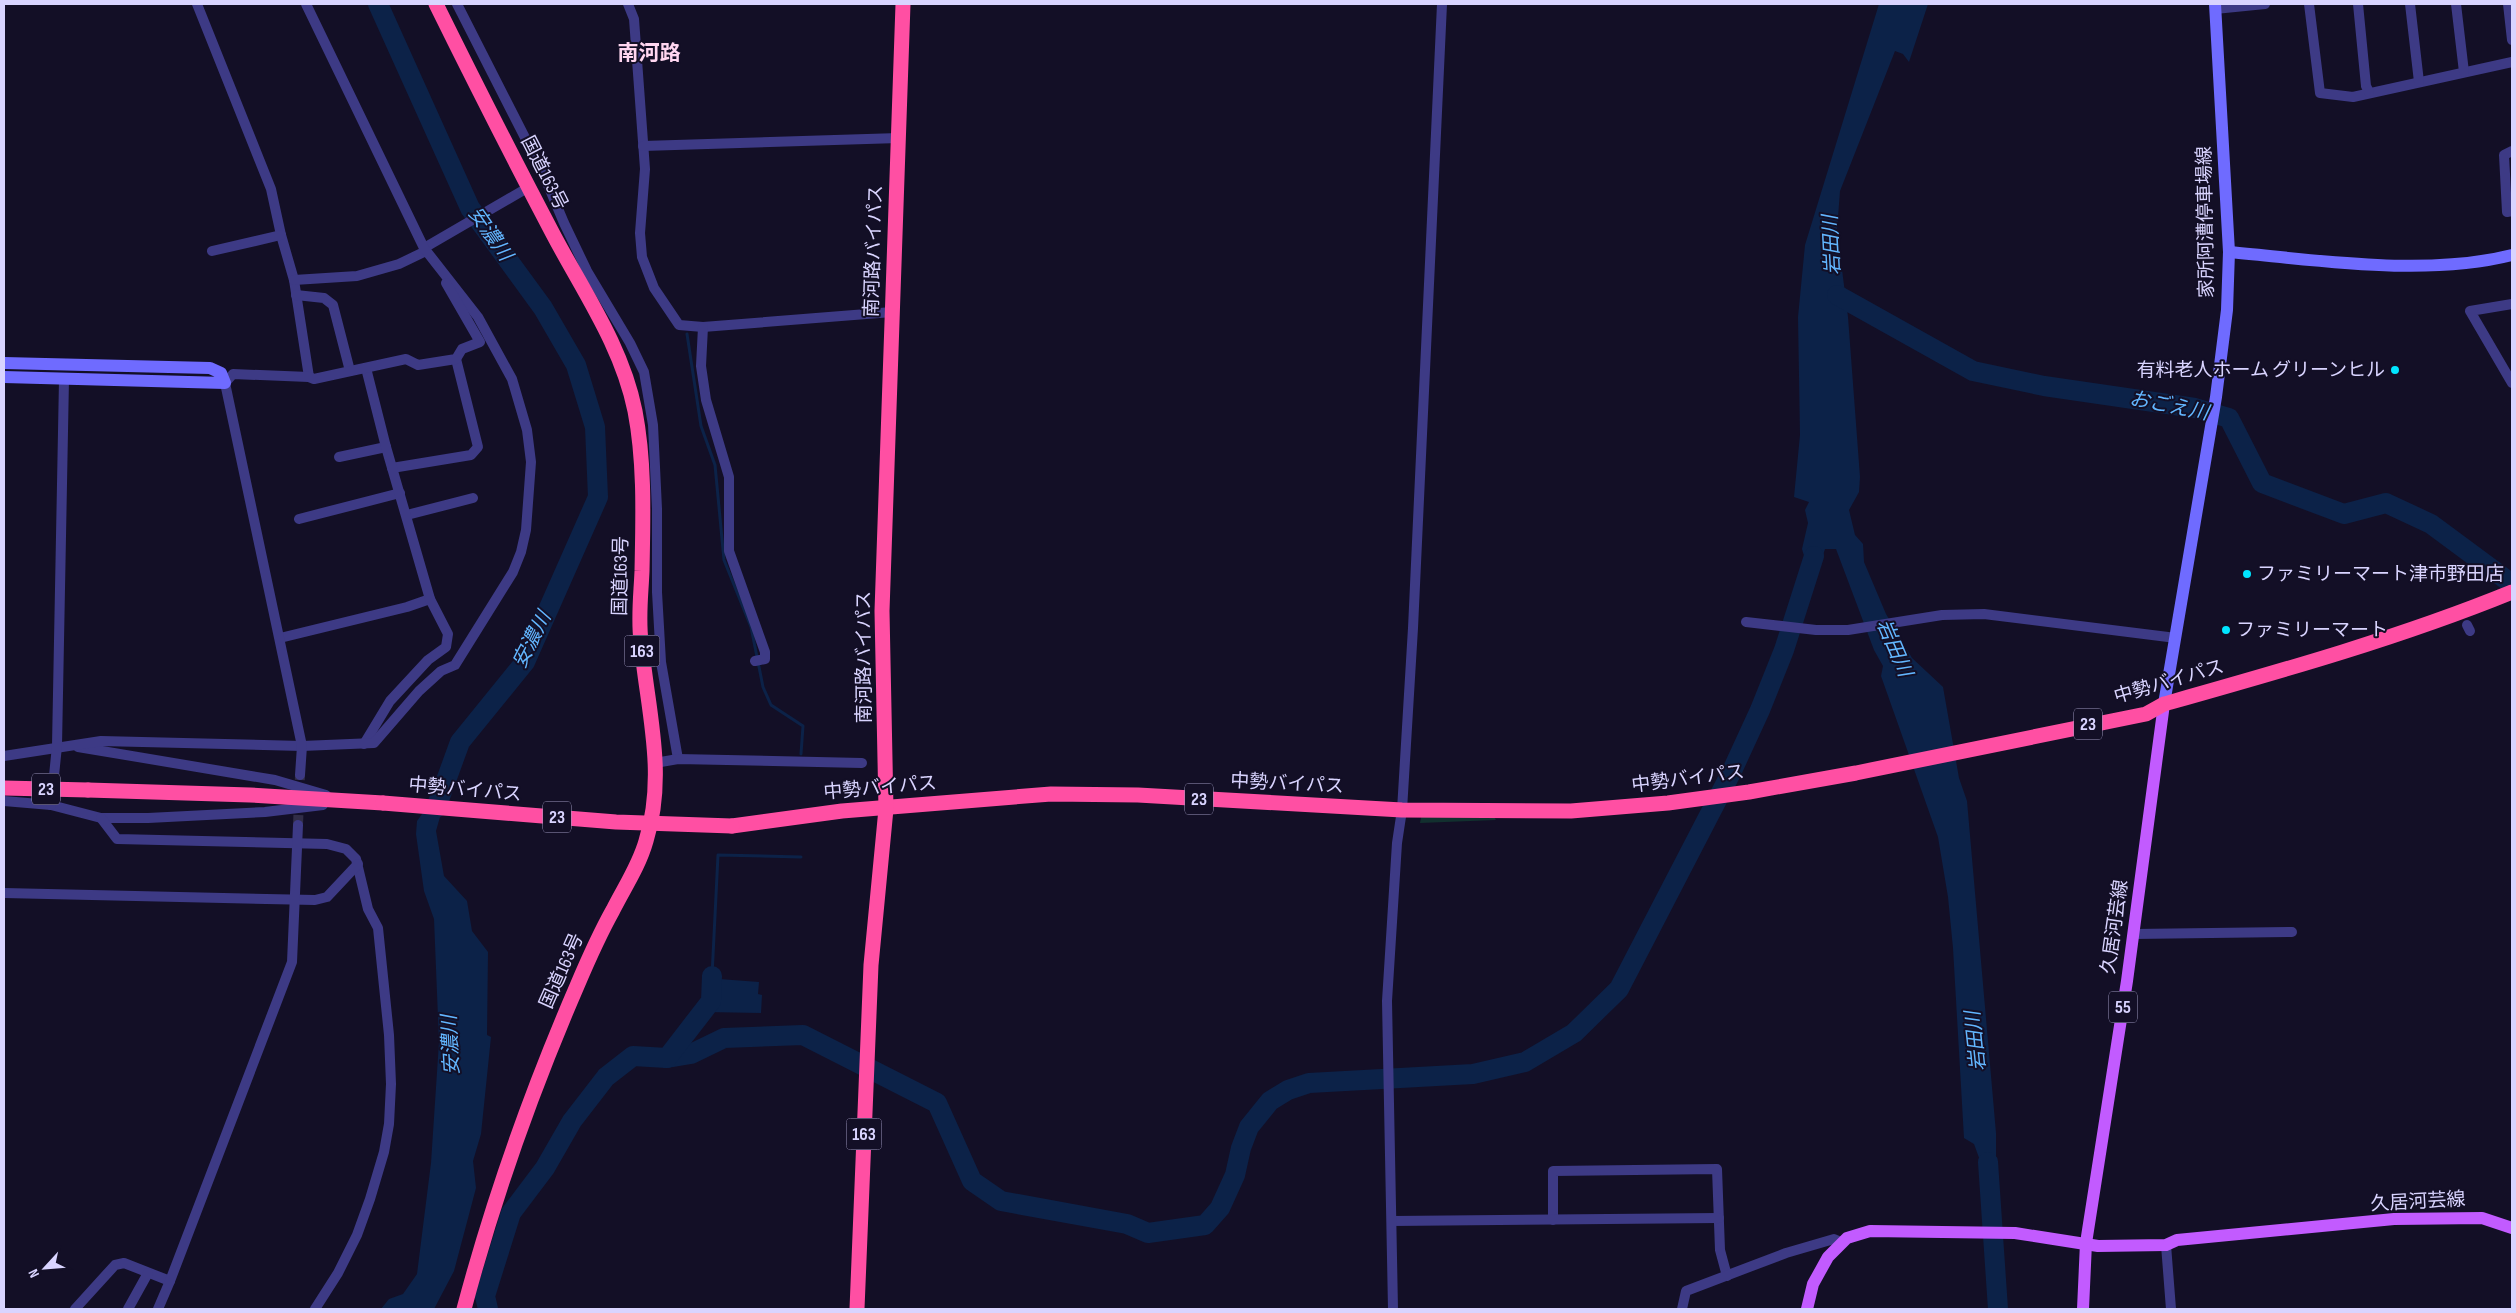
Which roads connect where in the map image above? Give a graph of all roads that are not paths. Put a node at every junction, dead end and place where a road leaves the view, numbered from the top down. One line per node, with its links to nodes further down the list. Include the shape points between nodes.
1 (196, 4): 26 (street, via 271,189)
2 (306, 4): 27 (street)
3 (436, 4): 24 (highway, 国道163号 / 163)
4 (457, 4): 65 (street, via 543,173 587,271 644,372 653,425 656,592 661,662)
5 (628, 4): 22 (street, via 634,19)
6 (903, 4): 21 (highway, 南河路バイパス / 163)
7 (1442, 4): 74 (street)
8 (2260, 4): 9 (street); 15 (street)
9 (2265, 4)
10 (2310, 4): 20 (street, via 2320,93 2353,97)
11 (2358, 4): 20 (street)
12 (2410, 4): 19 (street)
13 (2456, 4): 18 (street)
14 (2508, 4): 16 (street)
15 (2215, 6): 29 (street, 家所阿漕停車場線)
16 (2512, 40)
17 (2512, 62): 18 (street)
18 (2464, 72): 19 (street)
19 (2419, 82): 20 (street)
20 (2369, 92)
21 (899, 138): 22 (street); 35 (highway, 南河路バイパス / 163)
22 (643, 146): 36 (street, via 645,169 640,233 645,267 654,288 679,325)
23 (2512, 151): 25 (street, via 2504,155 2507,212)
24 (524, 190): 27 (street); 66 (highway, 国道163号 / 163, via 615,348 634,408 641,460 640,632)
25 (2512, 211)
26 (281, 235): 28 (street); 32 (street)
27 (426, 248): 31 (street); 32 (street, via 399,264 357,276)
28 (212, 251)
29 (2229, 252): 30 (street, via 2426,266); 57 (street, 家所阿漕停車場線, via 2227,310 2216,397)
30 (2512, 255)
31 (438, 268): 37 (street, via 480,342 462,349); 60 (street, via 478,317 512,379 520,402 531,462 526,530 522,552 513,572 455,665 441,671 419,690 374,743)
32 (294, 280): 33 (street)
33 (296, 294): 40 (street, via 324,298 333,305); 41 (street)
34 (2512, 304): 45 (street, via 2470,311)
35 (892, 312): 36 (street); 73 (highway, 南河路バイパス / 163, via 882,611)
36 (703, 326): 58 (street, via 700,352 705,391 729,477 729,551 752,613)
37 (456, 359): 39 (street, via 418,365 406,359); 48 (street, via 478,447 471,455)
38 (4, 363): 44 (street, via 210,368 221,373)
39 (366, 368): 40 (street); 46 (street)
40 (350, 371): 41 (street, via 314,379)
41 (308, 376): 44 (street, via 233,374)
42 (4, 378): 43 (street)
43 (64, 379): 44 (street); 61 (street)
44 (225, 382): 56 (street)
45 (2512, 384)
46 (386, 447): 47 (street); 48 (street)
47 (339, 457)
48 (392, 468): 49 (street)
49 (400, 493): 51 (street); 52 (street)
50 (473, 498): 51 (street)
51 (407, 516): 54 (street)
52 (299, 520)
53 (2512, 592): 59 (highway, 中勢バイパス / 23, via 2475,608 2322,659)
54 (430, 599): 56 (street); 60 (street, via 448,634 446,647 428,660 390,701)
55 (1746, 622): 57 (street, via 1816,630 1854,630 1942,615 1984,614)
56 (280, 638): 63 (street)
57 (2176, 638): 59 (street, 家所阿漕停車場線)
58 (760, 660)
59 (2164, 704): 74 (highway, 中勢バイパス / 23, via 2146,714 1748,792 1571,811); 82 (main road, 久居河芸線 / 55)
60 (364, 744): 63 (street)
61 (57, 746): 62 (street); 64 (street); 72 (street)
62 (72, 746): 63 (street, via 101,741); 71 (street, via 275,780)
63 (302, 746): 68 (street)
64 (4, 756)
65 (678, 759): 66 (street); 67 (street)
66 (656, 763): 97 (highway, 国道163号 / 163, via 653,807 646,841 594,945 556,1033)
67 (862, 763)
68 (300, 775)
69 (4, 788): 71 (highway, 中勢バイパス / 23, bridge)
70 (4, 801): 72 (street)
71 (349, 801): 73 (highway, 中勢バイパス / 23, bridge, via 616,822 732,826 808,815); 75 (street, via 265,812)
72 (51, 806): 75 (street)
73 (886, 809): 74 (highway, 中勢バイパス / 23, via 1051,794); 98 (highway, 南河路バイパス / 163, via 868,1030)
74 (1402, 810): 85 (street, via 1387,1001)
75 (101, 818): 77 (street, via 117,839)
76 (298, 825): 77 (street)
77 (297, 843): 78 (street, via 327,844 346,849); 80 (street)
78 (358, 864): 80 (street, via 327,897); 96 (street, via 368,909 378,928 389,1035 389,1124 384,1152 357,1235)
79 (4, 893): 80 (street)
80 (295, 900): 92 (street, via 292,962)
81 (2292, 932): 82 (street)
82 (2134, 934): 88 (main road, 久居河芸線 / 55)
83 (1719, 1218): 84 (street); 84 (street, via 1717,1169 1562,1170 1553,1171); 91 (street, via 1720,1250)
84 (1554, 1220): 85 (street)
85 (1392, 1221): 99 (street)
86 (2512, 1228): 89 (main road, 久居河芸線, via 2482,1218 2394,1219 2177,1240)
87 (1842, 1242): 88 (main road, 久居河芸線, via 1860,1233 1879,1230 2015,1233); 91 (street, via 1834,1238); 101 (main road, 久居河芸線, via 1821,1267)
88 (2086, 1243): 89 (main road, 久居河芸線, via 2098,1246); 102 (main road, 久居河芸線 / 55)
89 (2166, 1245): 103 (street)
90 (148, 1273): 92 (street); 93 (street, via 124,1263 115,1265); 94 (street)
91 (1726, 1276): 100 (street, via 1686,1291)
92 (170, 1281): 95 (street)
93 (75, 1309)
94 (128, 1309)
95 (158, 1309)
96 (315, 1309)
97 (464, 1309)
98 (857, 1309)
99 (1393, 1309)
100 (1682, 1309)
101 (1807, 1309)
102 (2083, 1309)
103 (2171, 1309)

